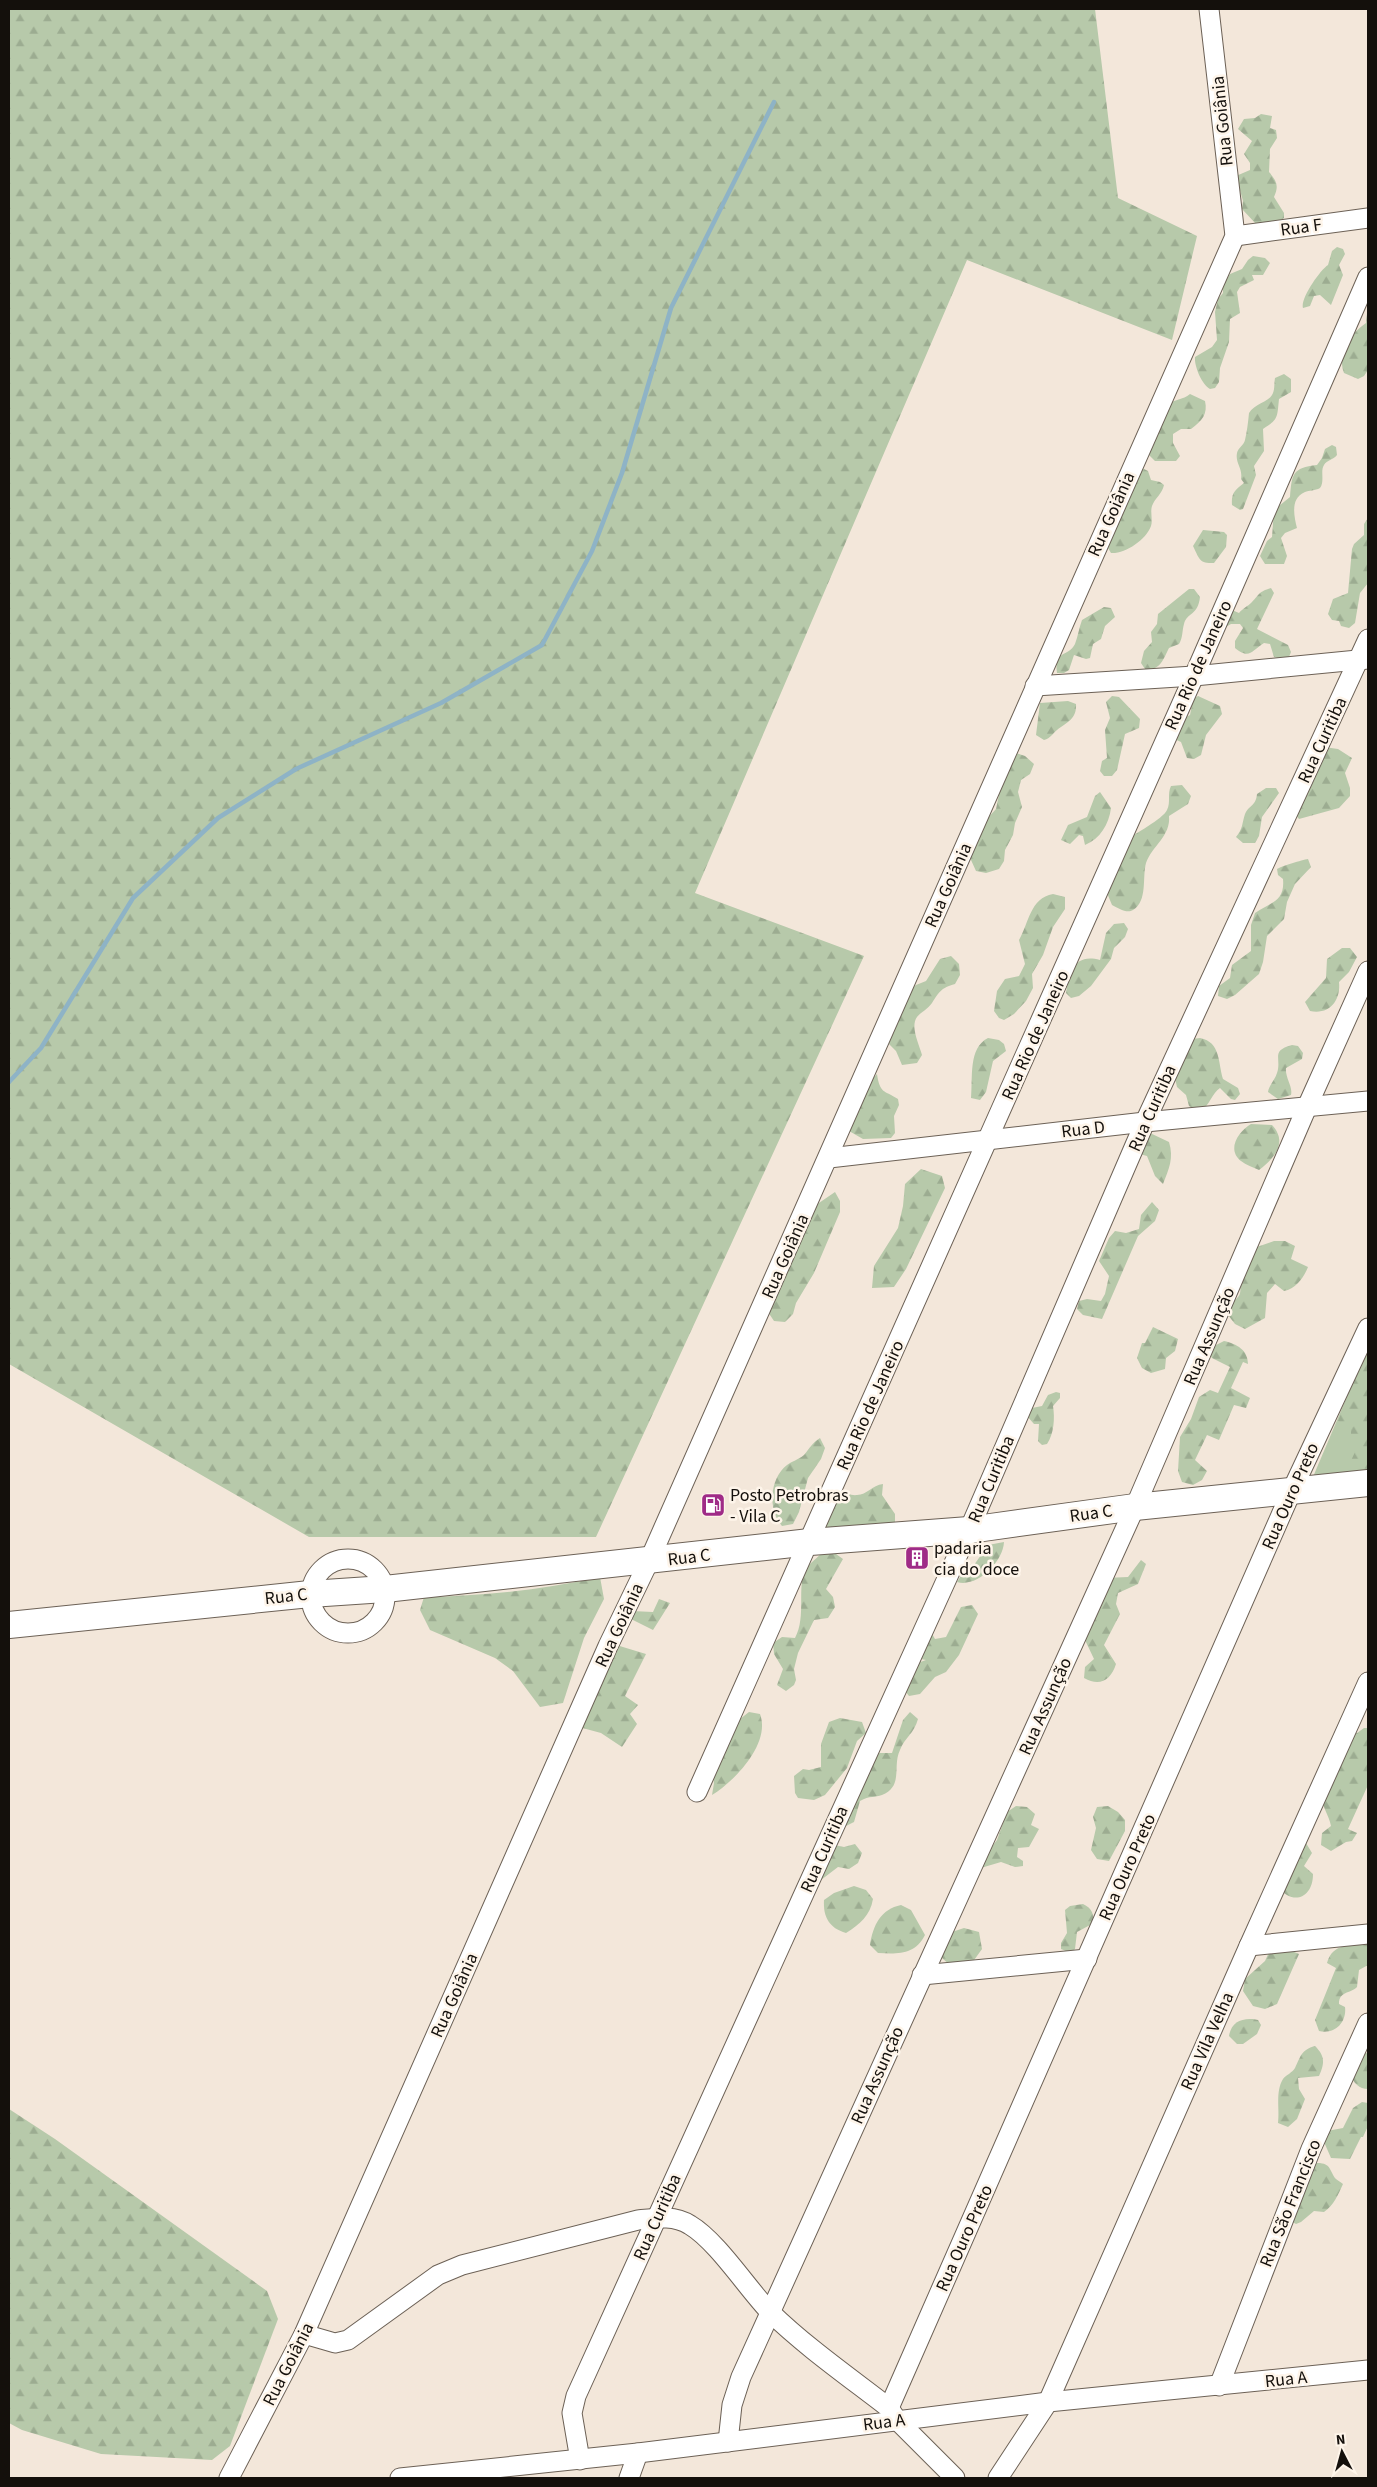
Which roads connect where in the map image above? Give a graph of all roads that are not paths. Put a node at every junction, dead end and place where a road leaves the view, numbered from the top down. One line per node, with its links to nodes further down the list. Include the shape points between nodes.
1 (1209, 9): 3 (street, Rua Goiânia)
2 (1368, 218): 3 (street, Rua F)
3 (1235, 236): 8 (street, Rua Goiânia)
4 (1368, 277): 7 (street, Rua Rio de Janeiro)
5 (1368, 639): 6 (street, Rua Curitiba)
6 (1364, 659): 7 (street); 12 (street, Rua Curitiba)
7 (1194, 676): 8 (street); 13 (street, Rua Rio de Janeiro)
8 (1035, 686): 14 (street, Rua Goiânia)
9 (1368, 971): 11 (street, Rua Assunção)
10 (1368, 1101): 11 (street, Rua D)
11 (1307, 1107): 12 (street, Rua D); 18 (street, Rua Assunção)
12 (1145, 1122): 13 (street, Rua D); 19 (street, Rua Curitiba)
13 (988, 1140): 14 (street, Rua D); 20 (street, Rua Rio de Janeiro)
14 (829, 1158): 21 (street, Rua Goiânia)
15 (1368, 1328): 17 (street, Rua Ouro Preto)
16 (1368, 1483): 17 (street, Rua C)
17 (1292, 1490): 18 (street, Rua C); 29 (street, Rua Ouro Preto)
18 (1135, 1507): 19 (street, Rua C); 30 (street, Rua Assunção)
19 (969, 1530): 20 (street, Rua C); 32 (street, Rua Curitiba)
20 (810, 1542): 21 (street, Rua C); 26 (street, Rua Rio de Janeiro)
21 (649, 1561): 22 (street, Rua C); 34 (street, Rua Goiânia, via 608,1646)
22 (385, 1589): 23 (street, Rua C); 23 (street, via 384,1604 376,1620 353,1633 335,1631 320,1621 311,1605)
23 (310, 1594): 24 (street, Rua C)
24 (9, 1624)
25 (1368, 1682): 28 (street, Rua Vila Velha)
26 (697, 1792)
27 (1368, 1934): 28 (street)
28 (1249, 1946): 37 (street, Rua Vila Velha)
29 (1087, 1959): 30 (street); 38 (street, Rua Ouro Preto)
30 (922, 1975): 33 (street, Rua Assunção)
31 (1368, 2024): 36 (street, Rua São Francisco, via 1311,2149)
32 (657, 2218): 33 (street, via 676,2219 704,2236); 34 (street, via 462,2265 438,2275 348,2340 335,2343); 41 (street, Rua Curitiba, via 576,2396 572,2412)
33 (770, 2312): 38 (street); 39 (street, Rua Assunção, via 741,2377 732,2405)
34 (304, 2334): 42 (street, Rua Goiânia)
35 (1368, 2370): 36 (street, Rua A)
36 (1219, 2386): 37 (street, Rua A)
37 (1048, 2402): 38 (street, Rua A); 46 (street, Rua Vila Velha)
38 (893, 2414): 39 (street, Rua A); 45 (street)
39 (728, 2442): 40 (street, Rua A)
40 (638, 2453): 41 (street, Rua A); 44 (street)
41 (580, 2460): 43 (street, Rua A)
42 (229, 2478)
43 (400, 2478)
44 (629, 2478)
45 (955, 2478)
46 (998, 2478)

